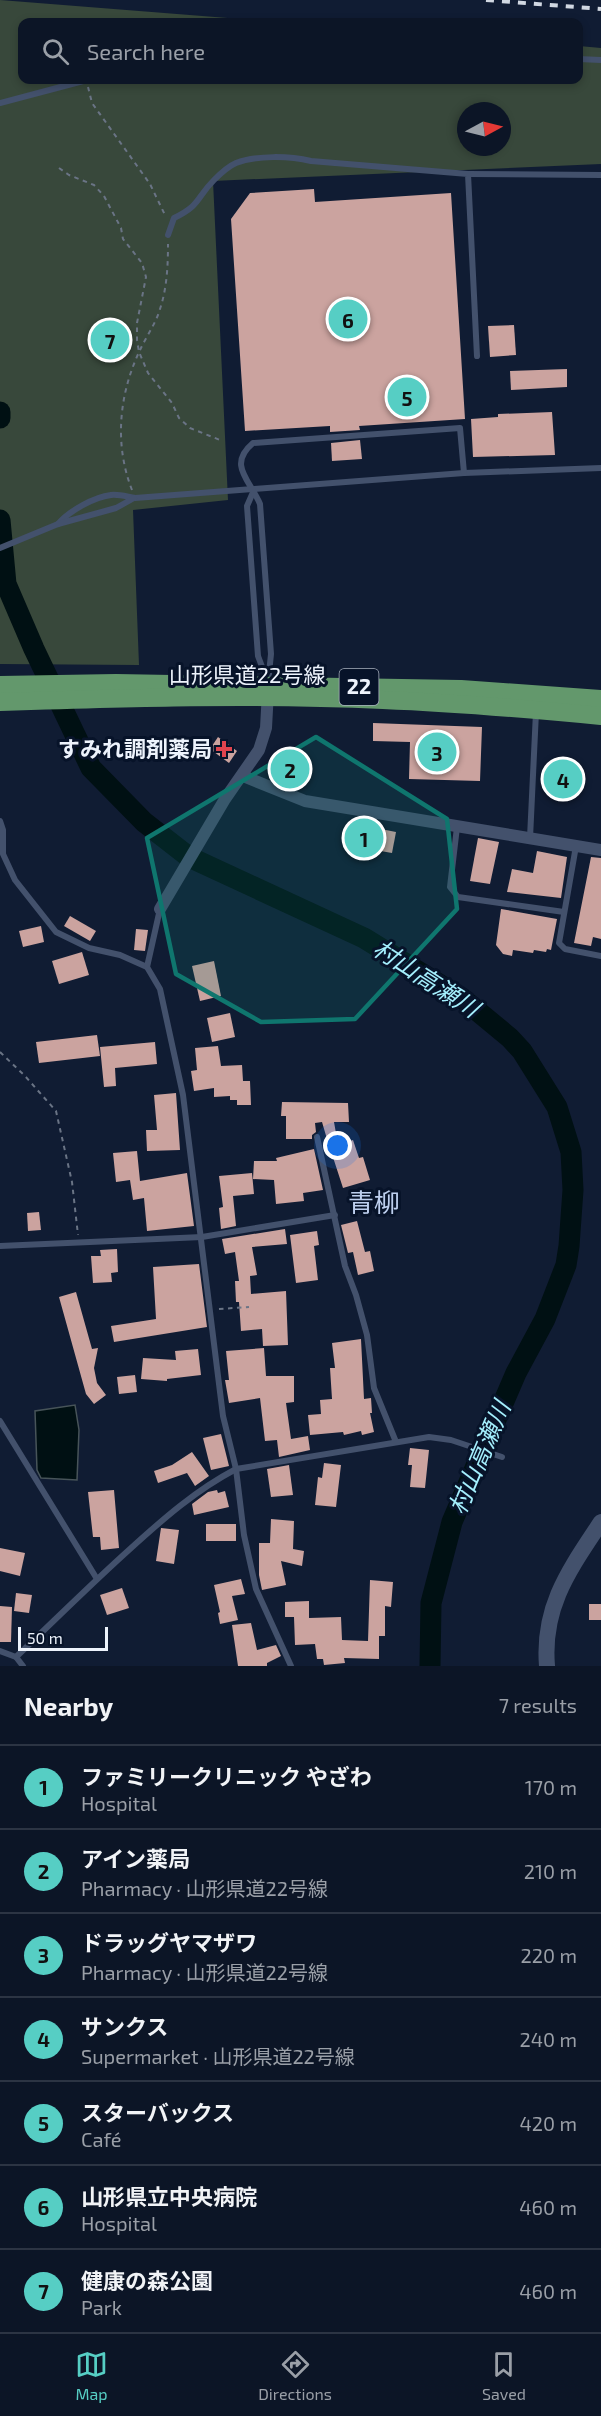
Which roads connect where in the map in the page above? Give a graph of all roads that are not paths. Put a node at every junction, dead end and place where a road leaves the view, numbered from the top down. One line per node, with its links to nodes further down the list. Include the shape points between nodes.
1 (583, 59): 2 (lane)
2 (601, 60)
3 (72, 84): 4 (lane)
4 (0, 103)
5 (468, 174): 6 (lane); 7 (lane, via 311,162 294,157 236,163 213,181 196,206 174,218); 8 (lane)
6 (601, 175)
7 (168, 235)
8 (477, 356)
9 (601, 468): 10 (lane)
10 (464, 473): 11 (lane); 11 (lane, via 460,428 253,443 241,456 241,465)
11 (254, 489): 12 (lane); 17 (lane, via 260,504 271,654); 17 (lane, via 247,506 258,656)
12 (135, 498): 13 (lane, via 116,508); 13 (lane, via 111,495 78,507)
13 (58, 524): 14 (lane)
14 (0, 548)
15 (0, 685): 16 (main road, 山形県道22号線 / 22)
16 (117, 690): 17 (main road, 山形県道22号線 / 22); 19 (main road, 山形県道22号線 / 22)
17 (268, 692): 18 (main road, 山形県道22号線 / 22, via 461,688); 20 (main road, 山形県道22号線 / 22); 22 (street, via 266,728 259,750)
18 (601, 699)
19 (0, 702)
20 (536, 710): 21 (main road, 山形県道22号線 / 22); 25 (lane)
21 (601, 716)
22 (243, 776): 24 (street, via 305,801); 28 (street, via 225,799)
23 (0, 821): 31 (lane, via 3,854 15,880 56,932 89,948)
24 (457, 827): 25 (street); 29 (lane, via 450,887 458,897)
25 (530, 838): 26 (street)
26 (576, 845): 27 (street); 29 (lane)
27 (601, 850)
28 (160, 909): 31 (lane)
29 (564, 912): 30 (lane, via 559,943 565,949)
30 (601, 956)
31 (147, 967): 34 (lane, via 160,989 171,1033)
32 (317, 1137): 33 (lane)
33 (335, 1215): 34 (lane); 37 (lane, via 345,1266 367,1335 374,1388)
34 (202, 1237): 35 (lane); 39 (lane, via 223,1416)
35 (0, 1246)
36 (0, 1421): 41 (lane)
37 (396, 1442): 38 (lane, via 429,1437 451,1440); 39 (lane)
38 (502, 1457)
39 (236, 1469): 41 (lane, via 171,1512); 45 (lane, via 256,1589)
40 (601, 1522): 46 (main road, via 566,1576 549,1618)
41 (97, 1579): 43 (lane)
42 (0, 1651): 43 (lane)
43 (16, 1657): 44 (lane)
44 (23, 1666)
45 (291, 1666)
46 (547, 1666)

